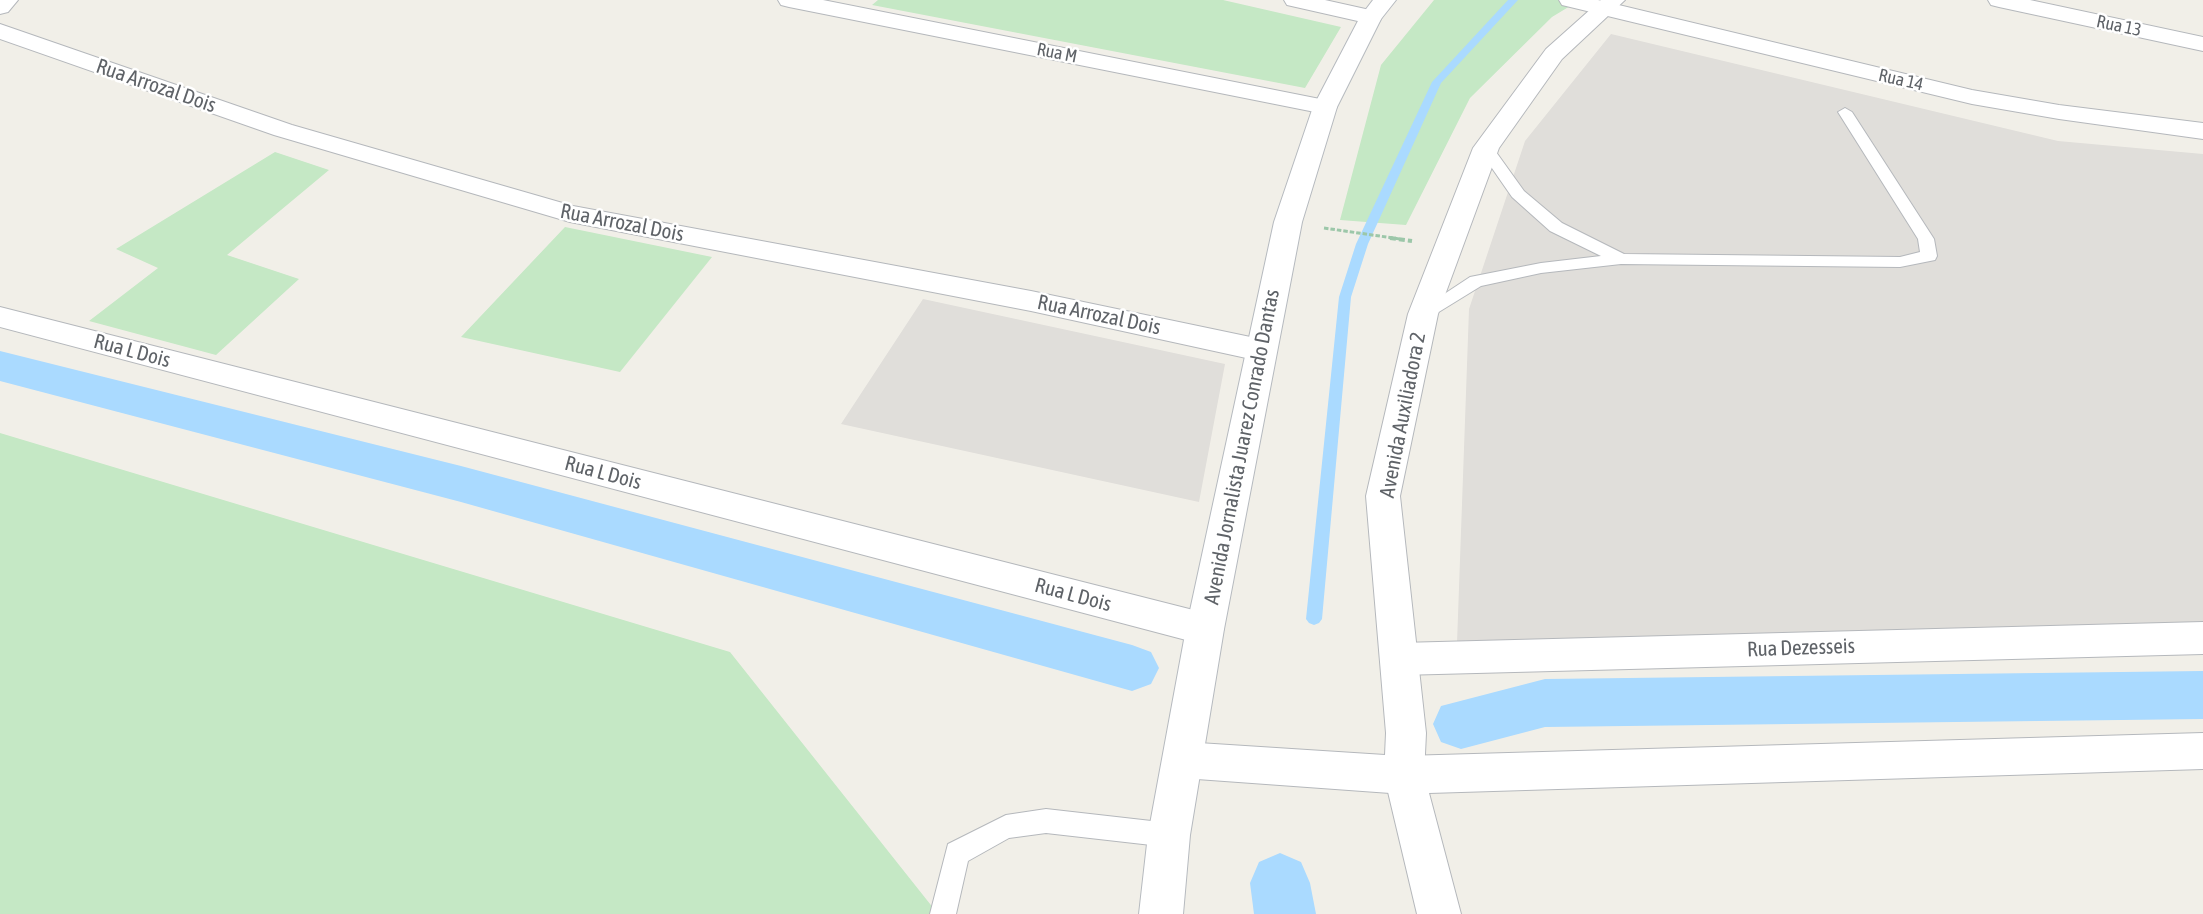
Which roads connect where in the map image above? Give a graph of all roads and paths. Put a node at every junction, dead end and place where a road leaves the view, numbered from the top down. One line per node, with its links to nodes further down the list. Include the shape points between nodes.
1 (7, 0): 7 (street)
2 (789, 0): 11 (street, Rua M)
3 (1295, 0): 8 (street)
4 (1570, 0): 6 (street, Rua 14)
5 (1999, 0): 10 (street, Rua 13)
6 (1608, 4): 13 (street, Rua 14, via 1972,97); 14 (street, Avenida Auxiliadora 2, via 1554,54)
7 (0, 7)
8 (1378, 8): 11 (street, Avenida Jornalista Juarez Conrado Dantas)
9 (0, 31): 20 (street, Rua Arrozal Dois, via 283,130 570,214 1031,301)
10 (2203, 44)
11 (1325, 107): 20 (street, Avenida Jornalista Juarez Conrado Dantas, via 1288,222)
12 (1845, 112): 17 (lane, via 1926,239 1929,256 1900,262)
13 (2203, 131)
14 (1486, 148): 17 (lane, via 1518,194 1556,227); 18 (street, Avenida Auxiliadora 2)
15 (1335, 230): 16 (path)
16 (1417, 242)
17 (1621, 259): 18 (lane, via 1541,268 1476,281)
18 (1424, 314): 23 (street, Avenida Auxiliadora 2, via 1383,496)
19 (0, 317): 21 (street, Rua L Dois)
20 (1260, 350): 21 (street, Avenida Jornalista Juarez Conrado Dantas)
21 (1205, 629): 25 (street, Avenida Jornalista Juarez Conrado Dantas)
22 (2203, 638): 23 (street, Rua Dezesseis)
23 (1400, 659): 26 (street, Avenida Auxiliadora 2, via 1406,733)
24 (2203, 751): 26 (street)
25 (1183, 760): 26 (street); 27 (street, Avenida Jornalista Juarez Conrado Dantas)
26 (1404, 775): 30 (street, Avenida Auxiliadora 2)
27 (1169, 835): 28 (lane, via 1046,821 1006,827 957,853); 29 (street, Avenida Jornalista Juarez Conrado Dantas)
28 (944, 914)
29 (1161, 914)
30 (1439, 914)

